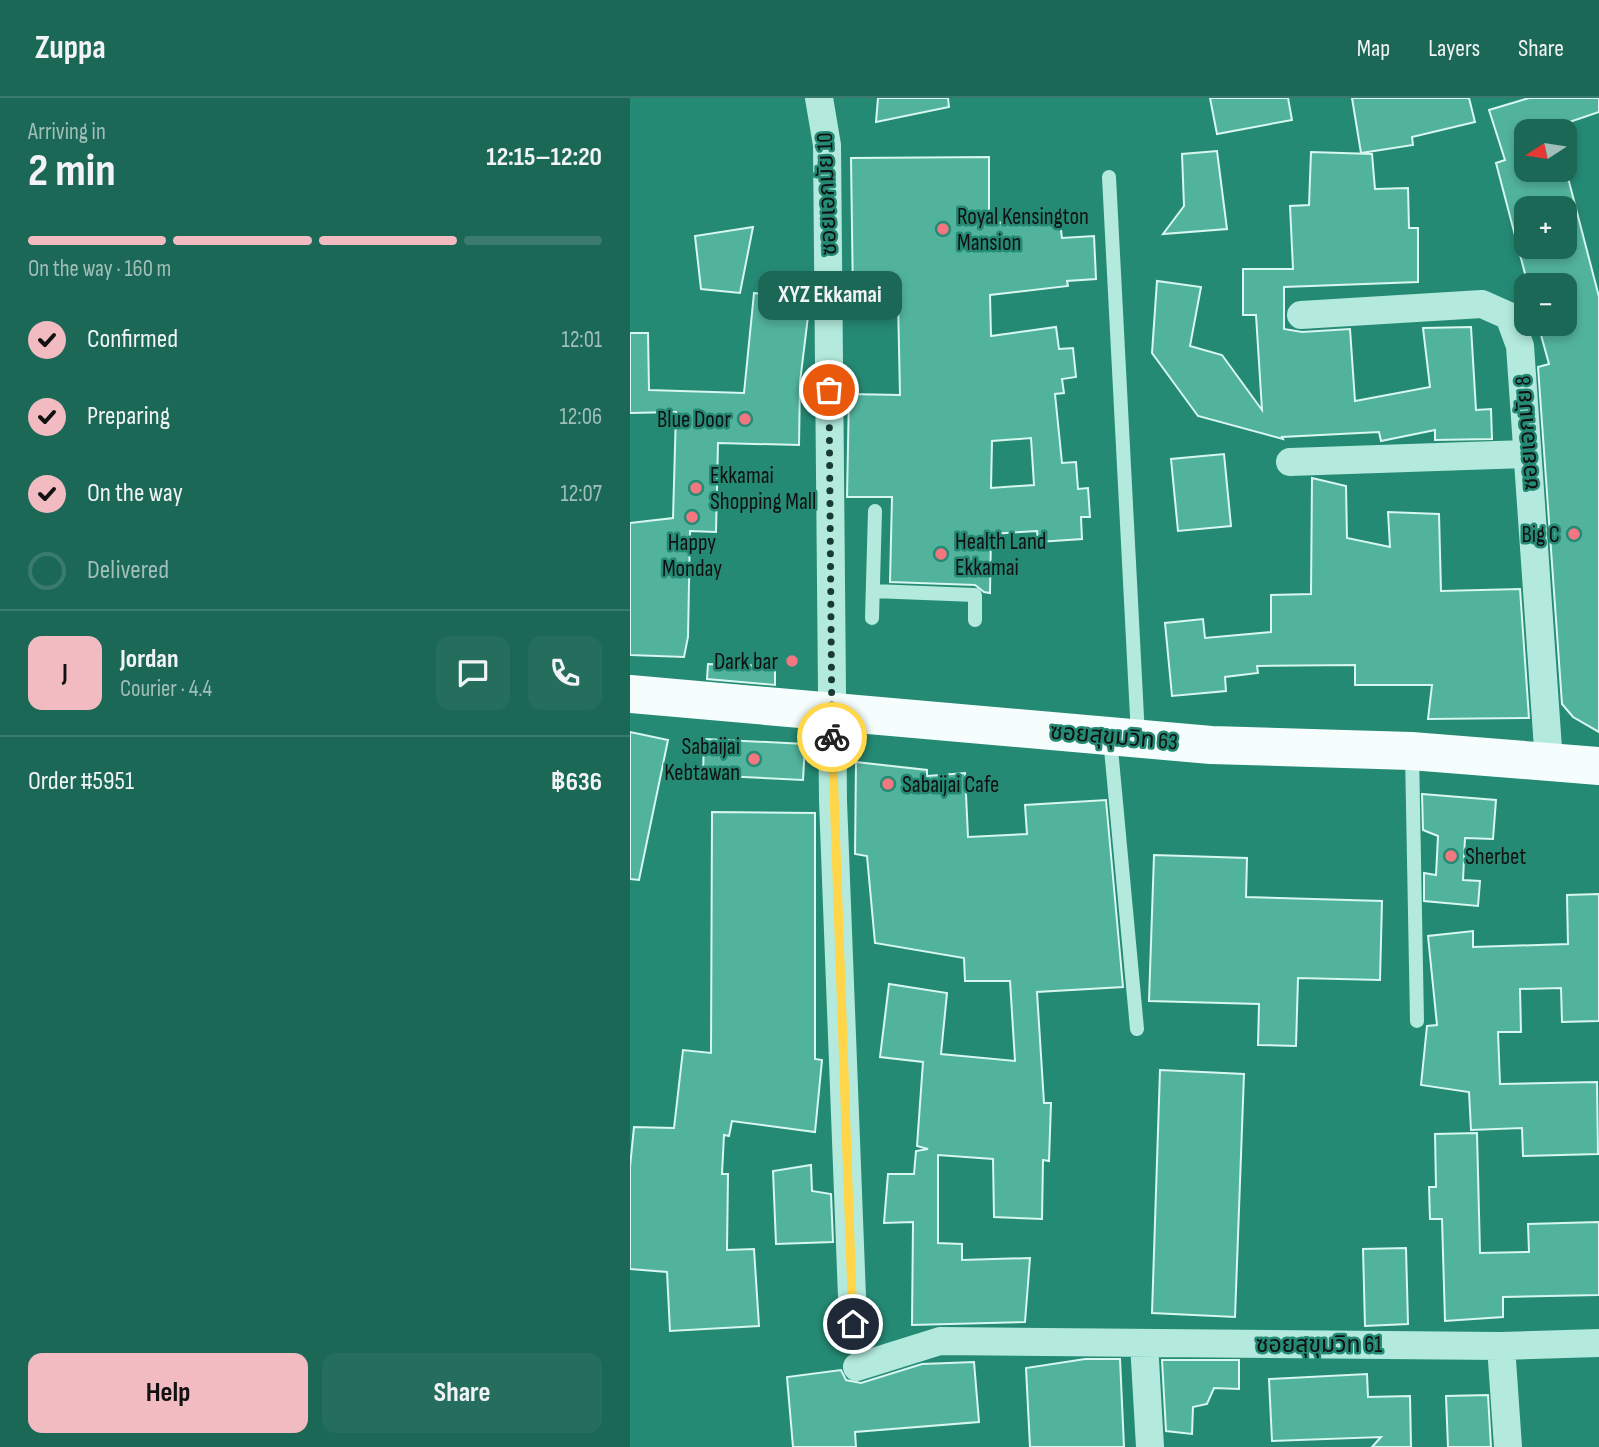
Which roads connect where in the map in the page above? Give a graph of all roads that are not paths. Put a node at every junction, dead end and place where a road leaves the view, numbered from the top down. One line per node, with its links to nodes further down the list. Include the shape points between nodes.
1 (819, 98): 11 (street, ซอยเอกมัย 10, via 827,145)
2 (1109, 177): 12 (lane)
3 (1301, 314): 4 (street, ซอยเอกมัย 8, via 1482,304 1509,316 1520,346)
4 (1527, 454): 5 (street); 14 (street, ซอยเอกมัย 8)
5 (1290, 462)
6 (875, 512): 7 (lane)
7 (873, 591): 8 (lane); 9 (lane, via 975,594)
8 (872, 618)
9 (975, 620)
10 (630, 694): 11 (main road, ซอยสุขุมวิท 63)
11 (832, 711): 12 (main road, ซอยสุขุมวิท 63); 18 (street, ซอยเอกมัย 10)
12 (1124, 737): 13 (main road, ซอยสุขุมวิท 63, via 1210,745); 17 (lane)
13 (1412, 751): 14 (main road, ซอยสุขุมวิท 63); 16 (lane)
14 (1549, 763): 15 (main road, ซอยสุขุมวิท 63)
15 (1599, 766)
16 (1417, 1021)
17 (1137, 1029)
18 (853, 1324)
19 (1144, 1343): 21 (street, ซอยสุขุมวิท 61); 22 (street, ซอยสุขุมวิท 61, via 940,1341); 23 (street)
20 (1599, 1343): 21 (street, ซอยสุขุมวิท 61)
21 (1501, 1346): 24 (street)
22 (857, 1367)
23 (1150, 1447)
24 (1508, 1447)

